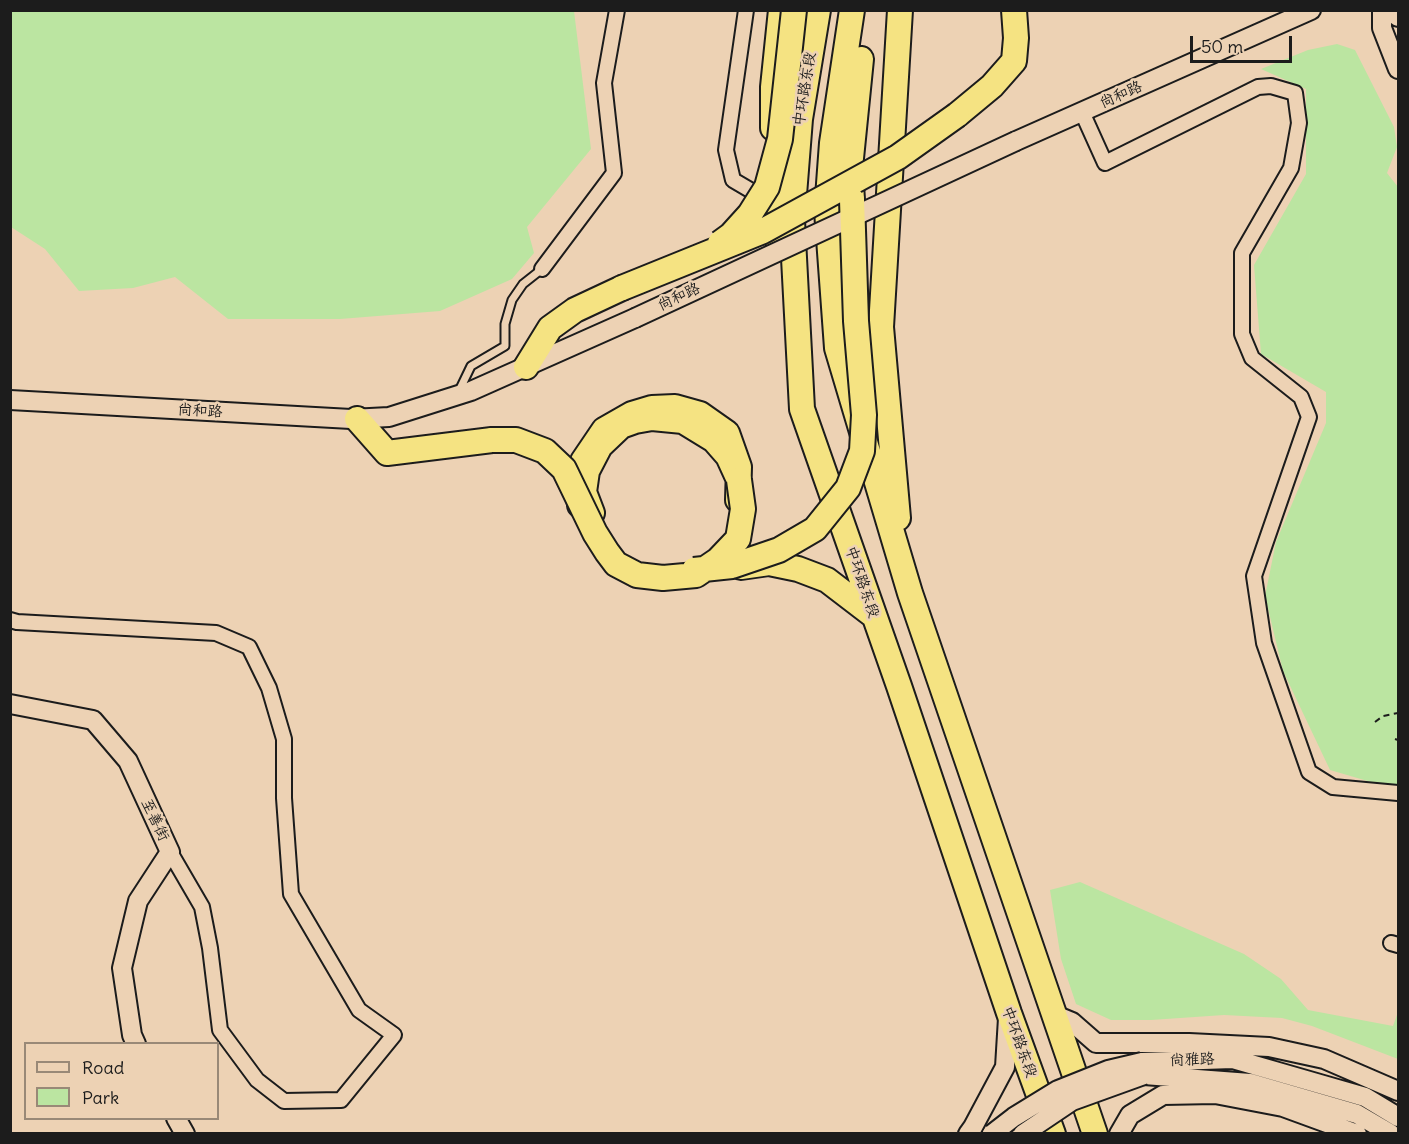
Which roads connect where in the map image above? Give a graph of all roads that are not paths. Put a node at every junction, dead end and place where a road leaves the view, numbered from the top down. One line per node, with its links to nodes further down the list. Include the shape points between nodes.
1 (617, 10): 21 (street, via 604,83 614,173)
2 (746, 10): 19 (street, via 726,150 733,180 767,200)
3 (781, 10): 19 (highway, via 772,87)
4 (794, 10): 20 (highway, bridge, via 780,139 767,187 737,228)
5 (818, 10): 25 (highway, 中环路东段, via 800,119 792,220)
6 (852, 10): 18 (highway)
7 (868, 10): 18 (highway); 28 (highway, bridge, via 850,168 864,415 862,451 848,488 815,529 779,550 732,566)
8 (900, 10): 15 (highway)
9 (909, 10): 15 (highway)
10 (1014, 10): 20 (highway, bridge, via 1014,61 992,86 957,115 898,157 763,231)
11 (1311, 10): 17 (street, 尚和路)
12 (1382, 10): 16 (street, via 1382,28)
13 (1396, 10): 14 (street)
14 (1398, 17)
15 (898, 35): 27 (highway, via 881,327)
16 (1398, 69)
17 (1082, 112): 22 (street, 尚和路, bridge); 32 (street, via 1106,163 1258,87 1271,86 1295,93 1299,123 1291,168 1242,253 1242,334 1252,358 1301,397 1309,417 1254,576 1264,643 1310,772 1333,787)
18 (832, 143): 27 (highway, via 827,212 837,348)
19 (775, 199): 25 (highway, via 785,323)
20 (703, 255): 22 (highway, bridge, via 575,310 550,328)
21 (542, 269): 23 (lane, via 523,284 512,300 505,346 471,366)
22 (526, 367): 23 (street, 尚和路)
23 (456, 396): 26 (street, 尚和路, via 389,417)
24 (10, 400): 26 (street, 尚和路)
25 (802, 409): 29 (highway, 中环路东段)
26 (357, 419): 28 (highway, bridge, via 387,453 492,440 516,440 545,451 564,469 595,533 616,564 638,575 663,578 696,575 718,560 738,539 743,509 739,480 728,456 714,440 683,421 652,418 621,426 600,446 587,471 584,492 616,553 662,572)
27 (903, 568): 35 (highway)
28 (694, 570): 29 (highway, bridge, via 717,553 733,524 740,467 727,433 700,414 675,407 632,414 604,430 583,461 578,482 582,520 593,545 608,562 636,579 664,584 769,563 827,580)
29 (874, 616): 34 (highway, 中环路东段)
30 (10, 620): 33 (street, via 216,633 249,646 269,688 284,739 291,894 359,1010 394,1035 341,1100 284,1101 257,1080 220,1030 202,907)
31 (10, 704): 33 (street, 至善街, via 93,720 128,761)
32 (1398, 793)
33 (170, 852): 36 (street, 至善街, via 138,901 122,968)
34 (1009, 1013): 42 (street, via 1005,1067); 45 (highway, 中环路东段)
35 (1054, 1015): 38 (street, via 1072,1022 1096,1042 1269,1047 1324,1059); 46 (highway)
36 (135, 1042)
37 (1143, 1068): 39 (street, 尚雅路, via 1233,1059 1365,1097); 43 (street, 尚雅路, bridge, via 1108,1071 1058,1090); 44 (street, 尚雅路, bridge, via 1071,1101); 49 (street, 尚雅路, via 1250,1083 1357,1114)
38 (1398, 1091)
39 (1398, 1117)
40 (177, 1120): 41 (street)
41 (185, 1134)
42 (968, 1134)
43 (992, 1134)
44 (1023, 1134)
45 (1053, 1134)
46 (1095, 1134)
47 (1119, 1134): 48 (street, via 1130,1115 1163,1095 1215,1094 1283,1107)
48 (1357, 1134)
49 (1391, 1134)

